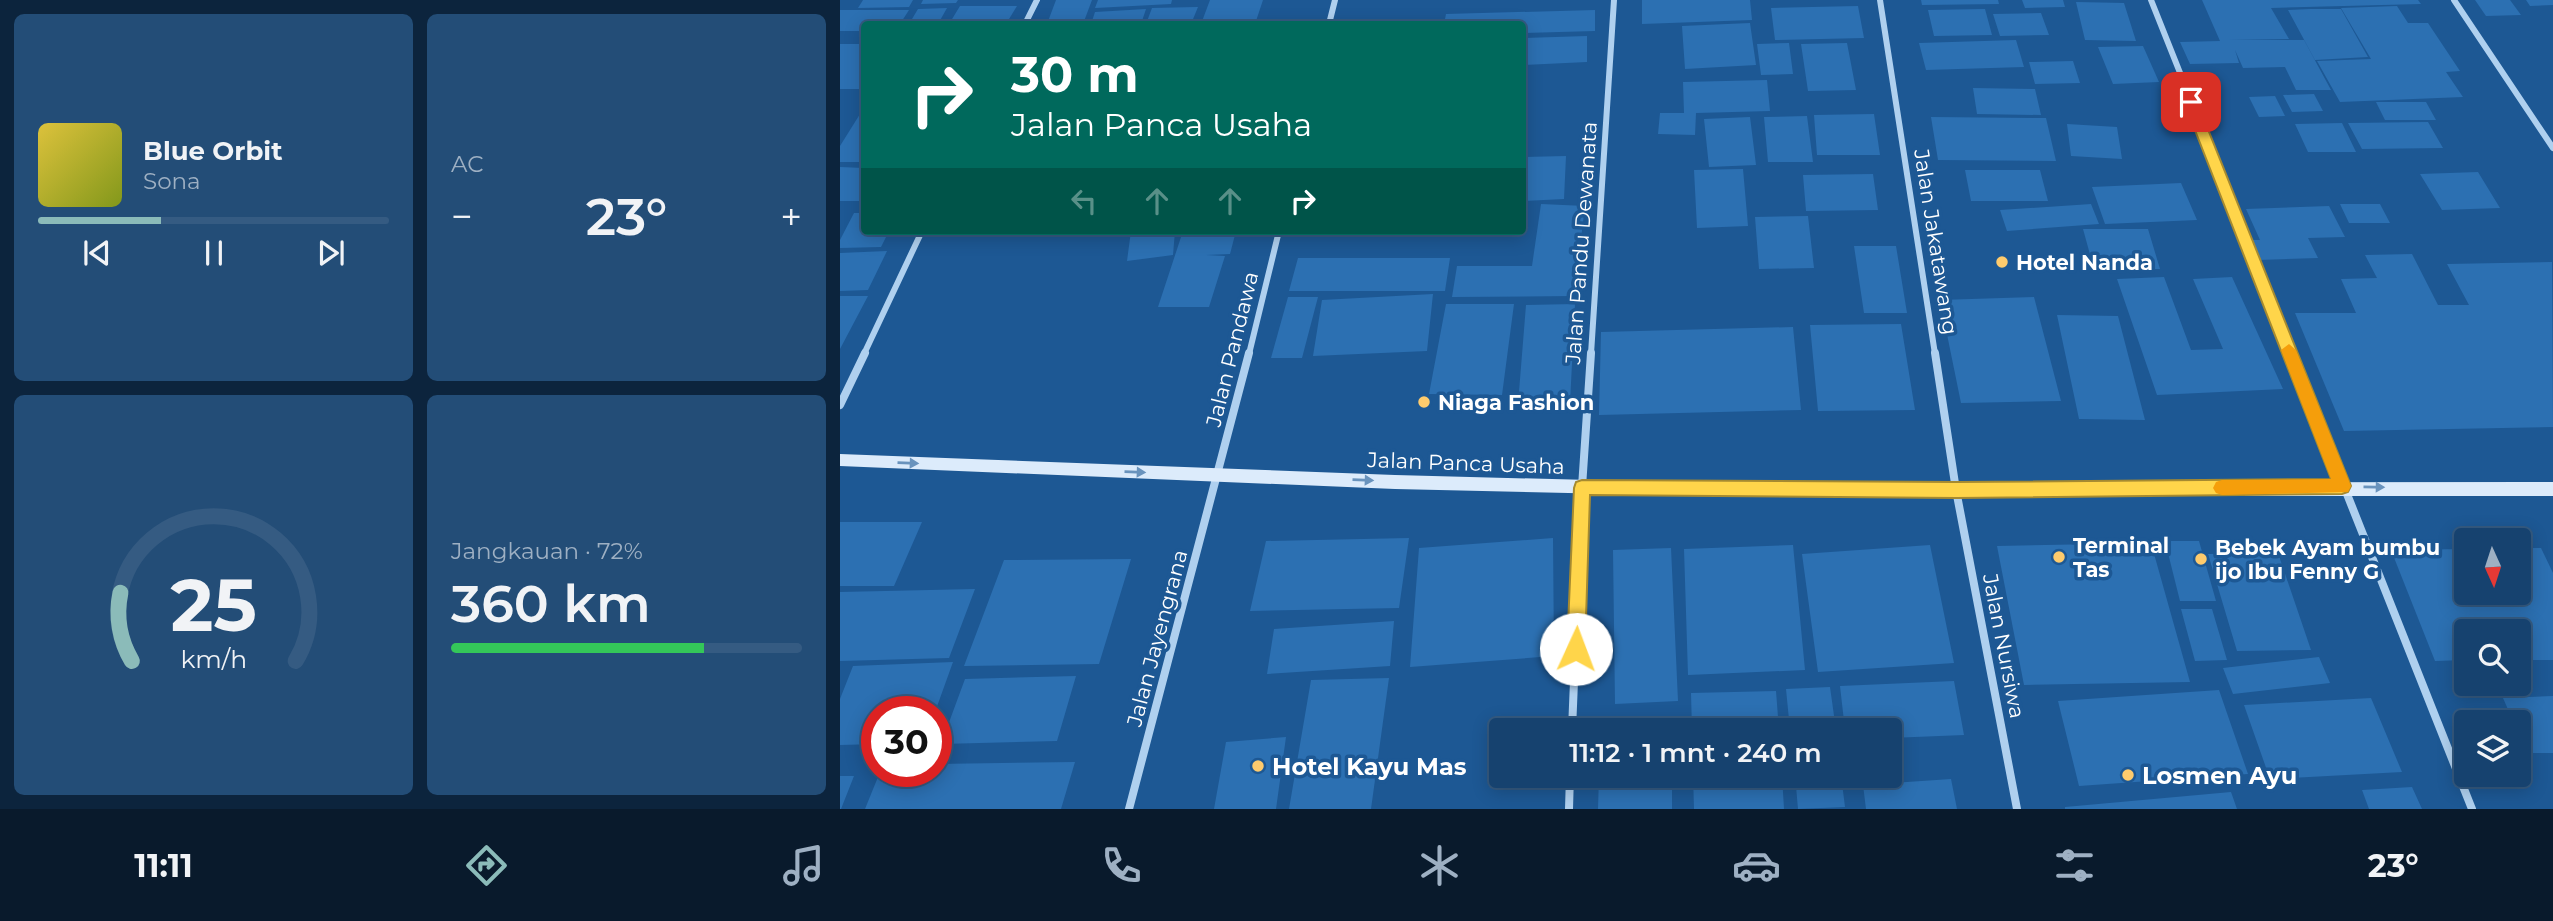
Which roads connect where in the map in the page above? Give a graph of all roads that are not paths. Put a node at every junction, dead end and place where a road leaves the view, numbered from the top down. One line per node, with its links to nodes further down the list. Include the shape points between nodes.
1 (1037, 0): 7 (street)
2 (1335, 0): 8 (street)
3 (1614, 0): 16 (street, Jalan Pandu Dewanata)
4 (1881, 0): 18 (street, Jalan Jakatawang)
5 (2151, 0): 15 (street)
6 (2454, 0): 9 (street)
7 (1026, 21)
8 (1330, 21)
9 (2553, 148)
10 (920, 235): 12 (street)
11 (1278, 235): 14 (street, Jalan Pandawa)
12 (840, 405)
13 (840, 460): 14 (main road, Jalan Panca Usaha, one-way to 14)
14 (1219, 475): 16 (main road, Jalan Panca Usaha, one-way to 16); 21 (street, Jalan Jayengrana)
15 (2342, 486): 17 (main road, Jalan Panca Usaha, one-way to 17); 18 (main road, Jalan Panca Usaha); 24 (street)
16 (1582, 488): 18 (main road, Jalan Panca Usaha); 19 (street, Jalan Pandu Dewanata)
17 (2553, 489)
18 (1956, 490): 23 (street, Jalan Nursiwa)
19 (1572, 718)
20 (1570, 788): 22 (street)
21 (1129, 809)
22 (1569, 809)
23 (2017, 809)
24 (2472, 809)

